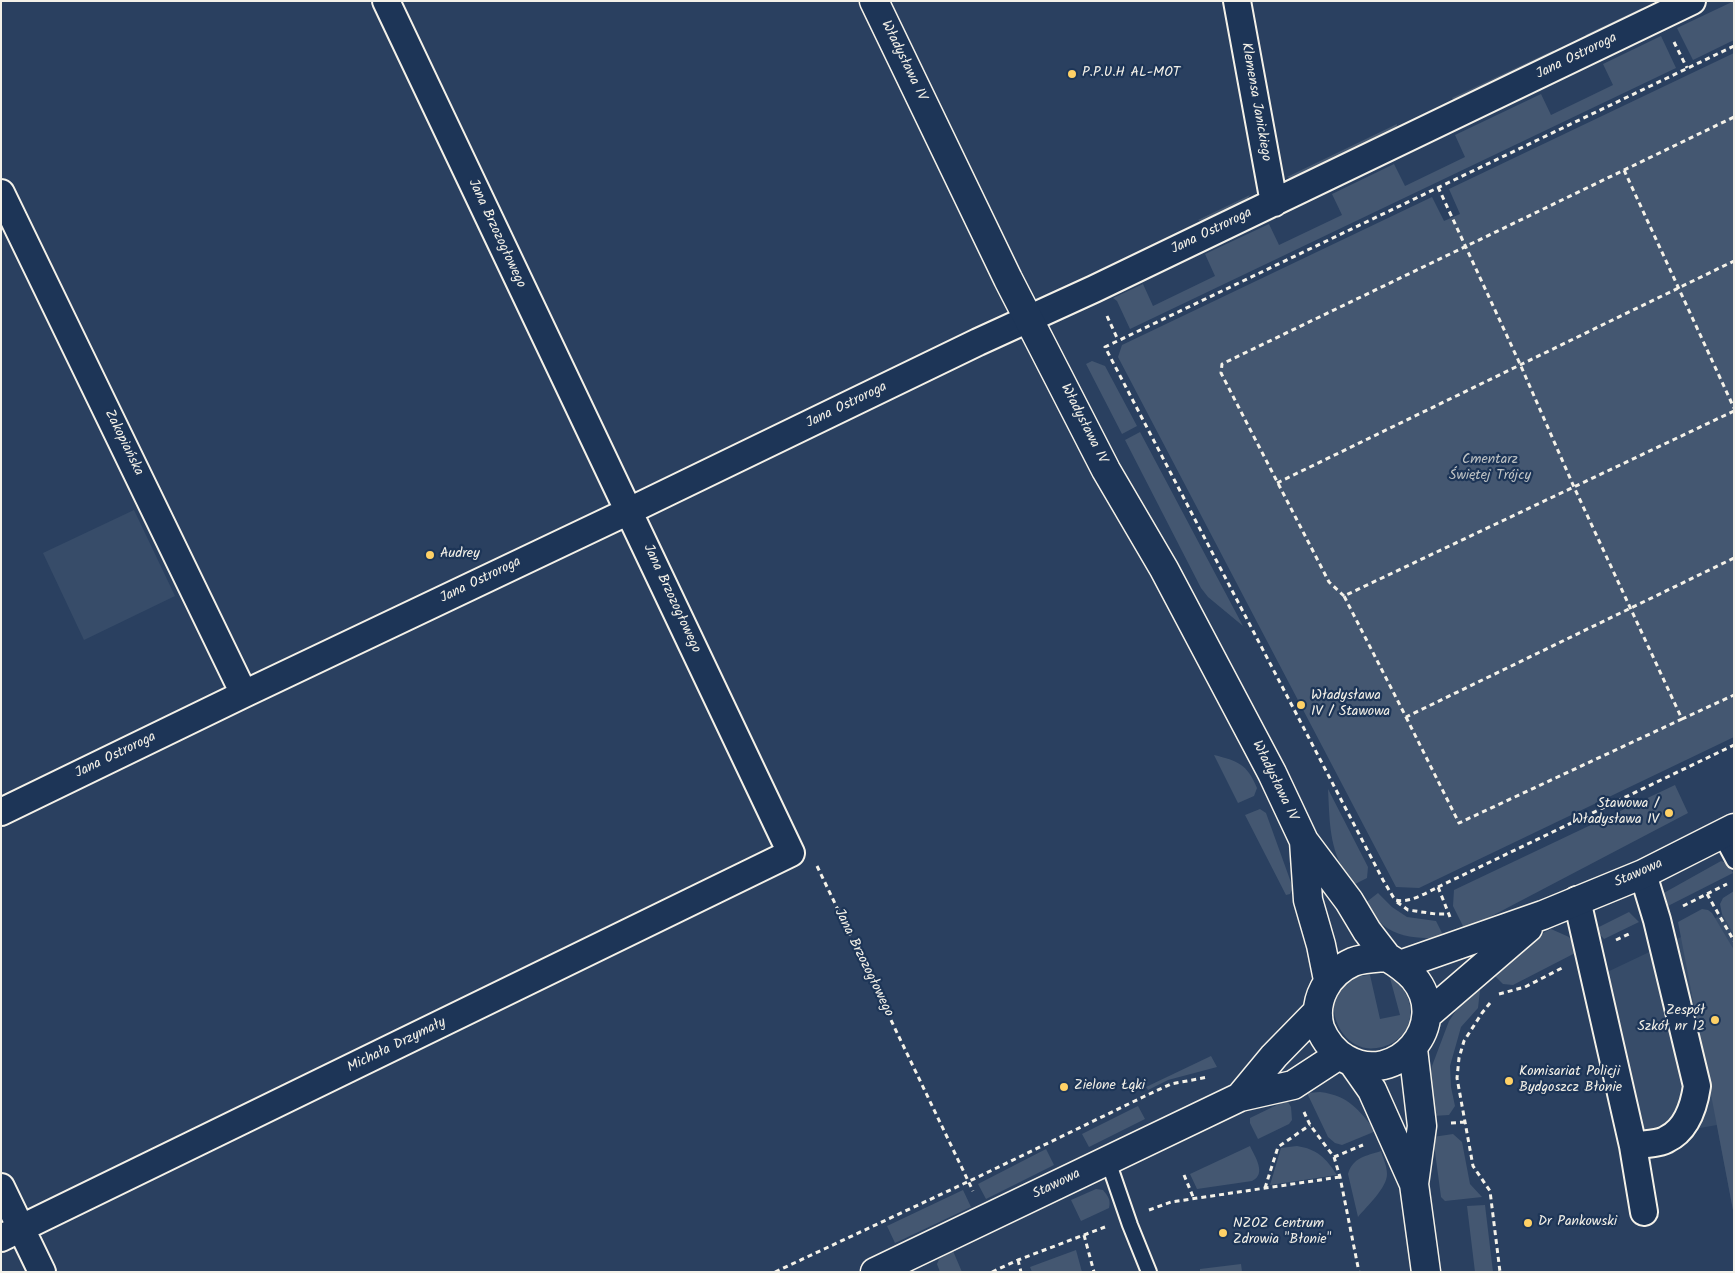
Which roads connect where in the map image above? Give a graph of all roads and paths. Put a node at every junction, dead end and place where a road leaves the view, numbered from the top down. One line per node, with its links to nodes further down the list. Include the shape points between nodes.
1 (386, 1): 19 (street, Jana Brzozogłowego)
2 (874, 1): 14 (street, Władysława IV)
3 (1237, 1): 10 (street, Klemensa Janickiego)
4 (1692, 1): 10 (street, Jana Ostroroga)
5 (1734, 46): 8 (path)
6 (1734, 118): 7 (path)
7 (1624, 170): 11 (path); 13 (path)
8 (1438, 187): 11 (path); 36 (path, via 1105,347)
9 (1, 193): 23 (street, Zakopiańska)
10 (1274, 203): 14 (street, Jana Ostroroga)
11 (1466, 247): 15 (path); 17 (path, via 1222,364 1222,373)
12 (1734, 261): 13 (path)
13 (1678, 288): 15 (path); 16 (path)
14 (1029, 320): 19 (street, Jana Ostroroga); 30 (street, Władysława IV, via 1106,470 1164,569 1272,773)
15 (1520, 364): 17 (path); 18 (path)
16 (1734, 409): 18 (path)
17 (1277, 483): 21 (path, via 1329,582)
18 (1574, 487): 21 (path); 22 (path)
19 (629, 511): 23 (street, Jana Ostroroga); 31 (street, Jana Brzozogłowego)
20 (1734, 558): 22 (path)
21 (1344, 596): 25 (path)
22 (1630, 607): 25 (path); 26 (path)
23 (244, 694): 28 (street, Jana Ostroroga)
24 (1734, 695): 26 (path)
25 (1406, 717): 26 (path, via 1459,823)
26 (1682, 719)
27 (1734, 745): 34 (path)
28 (1, 812)
29 (1727, 832): 32 (lane); 33 (street, Stawowa)
30 (1304, 841): 42 (street, Władysława IV, via 1367,931); 44 (street, Władysława IV, via 1308,900)
31 (791, 853): 59 (path, Jana Brzozogłowego, via 813,858); 66 (street, Michała Drzymały)
32 (1734, 861)
33 (1643, 874): 37 (street, Stawowa); 55 (street, via 1696,1086 1695,1102 1682,1127 1667,1140)
34 (1438, 887): 36 (path, via 1412,898); 38 (path)
35 (1707, 894): 40 (path)
36 (1394, 900): 38 (path, via 1408,910)
37 (1577, 900): 39 (street, Stawowa); 55 (street)
38 (1448, 914): 41 (path)
39 (1543, 915): 41 (street, Stawowa); 43 (street, Stawowa)
40 (1734, 941)
41 (1461, 945): 42 (street, Stawowa)
42 (1394, 961): 44 (street, via 1369,958 1354,962); 48 (street, via 1414,978 1424,996)
43 (1478, 970): 45 (path); 48 (street, Stawowa)
44 (1328, 980): 47 (street)
45 (1498, 994)
46 (1492, 1001): 78 (path, via 1464,1041 1458,1058 1457,1078 1473,1166 1490,1191)
47 (1318, 1011): 50 (street, via 1320,1028 1330,1046); 53 (street, Stawowa)
48 (1427, 1015): 49 (street)
49 (1413, 1049): 50 (street, via 1390,1064 1371,1067); 60 (street, via 1422,1126)
50 (1346, 1059): 52 (street, Stawowa); 60 (street, via 1372,1090)
51 (1213, 1074): 59 (path, via 1171,1084)
52 (1293, 1086): 53 (street, Stawowa); 54 (path)
53 (1240, 1097): 56 (street, Stawowa)
54 (1310, 1126): 58 (path, via 1334,1157); 62 (path, via 1278,1147)
55 (1632, 1146): 64 (street)
56 (1108, 1161): 65 (lane); 71 (street, Stawowa)
57 (1184, 1175): 63 (path)
58 (1340, 1177): 62 (path); 76 (path)
59 (968, 1182): 70 (path)
60 (1414, 1184): 77 (street)
61 (1, 1187): 66 (street)
62 (1265, 1188): 63 (path)
63 (1194, 1198): 65 (path, via 1171,1202)
64 (1644, 1212)
65 (1128, 1218): 67 (path); 75 (lane)
66 (11, 1233): 69 (street)
67 (1084, 1235): 68 (path); 74 (path)
68 (1018, 1260): 72 (path); 73 (path)
69 (42, 1272)
70 (775, 1272)
71 (875, 1272)
72 (992, 1272)
73 (1021, 1272)
74 (1094, 1272)
75 (1149, 1272)
76 (1359, 1272)
77 (1426, 1272)
78 (1500, 1272)

